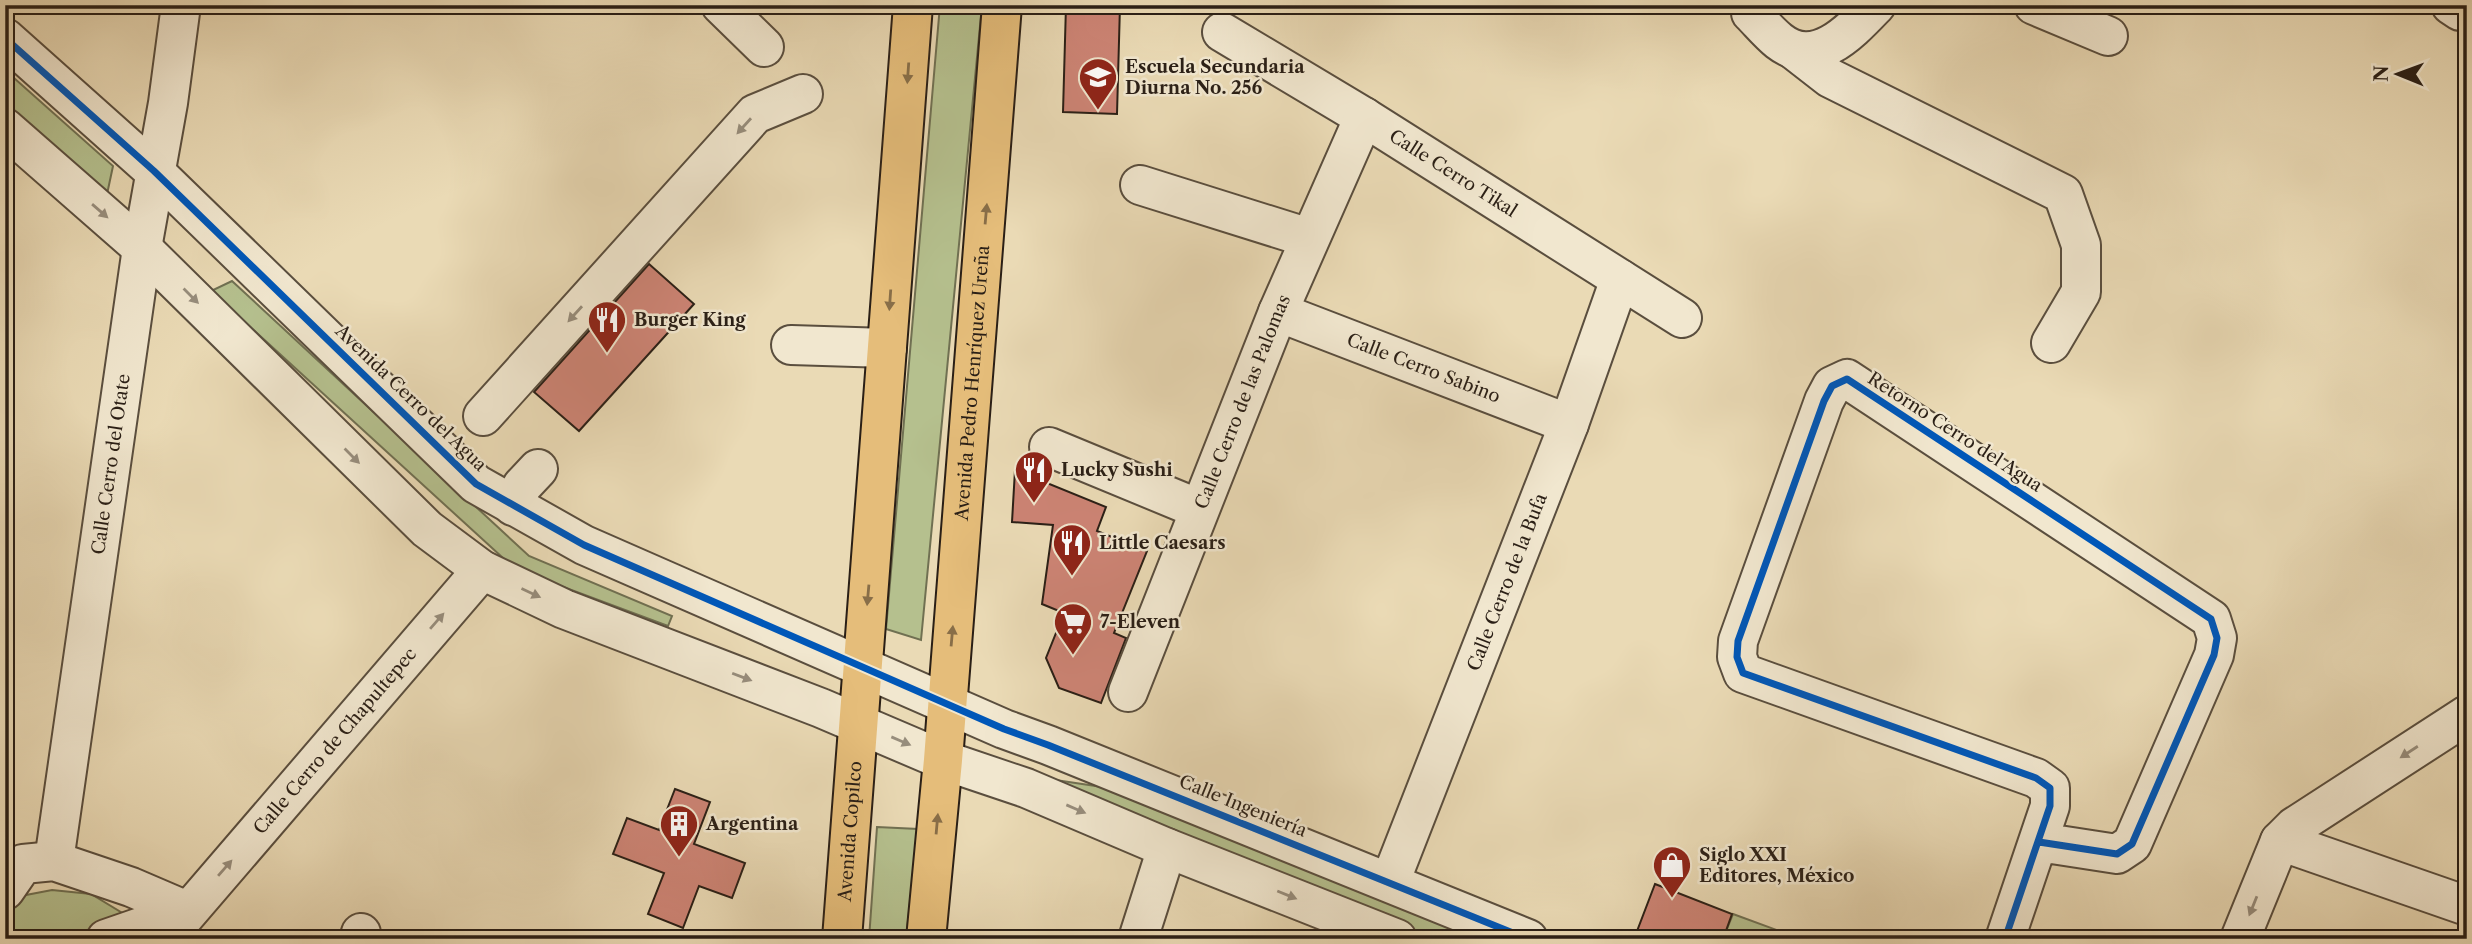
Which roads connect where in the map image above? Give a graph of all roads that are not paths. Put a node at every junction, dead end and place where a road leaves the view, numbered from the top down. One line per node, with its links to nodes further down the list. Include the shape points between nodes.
1 (181, 5): 18 (street, Calle Cerro del Otate)
2 (721, 5): 13 (street)
3 (913, 5): 27 (main road, one-way to 27)
4 (1002, 5): 37 (main road, Avenida Pedro Henríquez Ureña, one-way to 4)
5 (1876, 5): 14 (street, via 1845,36)
6 (2034, 5): 11 (street)
7 (2451, 5): 9 (street)
8 (1747, 8): 14 (street, via 1780,42)
9 (2467, 10)
10 (1222, 32): 16 (street, Calle Cerro Tikal)
11 (2108, 36)
12 (5, 38): 18 (street, Avenida Cerro del Agua)
13 (764, 47)
14 (1831, 61): 25 (street, via 2063,194 2081,245 2081,292)
15 (803, 94): 28 (street, one-way to 28, via 755,114)
16 (1364, 117): 20 (street, Calle Cerro de las Palomas); 22 (street, Calle Cerro Tikal)
17 (5, 128): 21 (street, one-way to 21)
18 (154, 172): 21 (street, Calle Cerro del Otate); 32 (street, Avenida Cerro del Agua, via 476,484)
19 (1140, 185): 20 (street)
20 (1309, 238): 23 (street, Calle Cerro de las Palomas)
21 (142, 247): 34 (street, one-way to 34, via 427,529); 46 (street, Calle Cerro del Otate)
22 (1620, 279): 24 (street, Calle Cerro Tikal); 29 (street, Calle Cerro de la Bufa)
23 (1278, 312): 29 (street, Calle Cerro Sabino); 33 (street, Calle Cerro de las Palomas)
24 (1682, 318)
25 (2051, 343)
26 (790, 345): 27 (street)
27 (887, 348): 35 (main road, one-way to 35)
28 (483, 416)
29 (1569, 424): 47 (street, Calle Cerro de la Bufa)
30 (1049, 447): 33 (street)
31 (538, 469): 32 (street, via 522,486)
32 (513, 506): 35 (street, Avenida Cerro del Agua, via 584,545)
33 (1199, 509): 36 (street, Calle Cerro de las Palomas)
34 (482, 570): 39 (street, one-way to 39, via 564,609); 49 (street, Calle Cerro de Chapultepec, one-way to 34)
35 (862, 666): 37 (street, Avenida Cerro del Agua); 39 (main road)
36 (1128, 692)
37 (946, 704): 40 (street, Calle Ingeniería); 41 (main road, Avenida Pedro Henríquez Ureña)
38 (2467, 715): 43 (street, one-way to 43, via 2294,827)
39 (858, 723): 41 (street, one-way to 41); 51 (main road, Avenida Copilco)
40 (1048, 745): 42 (street, via 1028,761); 47 (street, Calle Ingeniería)
41 (943, 760): 42 (street); 52 (main road, one-way to 41)
42 (1026, 788): 45 (street, one-way to 45)
43 (2280, 841): 48 (street); 57 (street, one-way to 57)
44 (2039, 842): 44 (street, Retorno Cerro del Agua, via 2117,855 2132,844 2214,654 2217,638 2211,620 1847,379 1832,386 1824,401 1738,641 1743,673 2036,778 2050,788 2050,806); 56 (street, Retorno Cerro del Agua)
45 (1167, 848): 53 (street); 54 (street, one-way to 54)
46 (22, 866): 49 (street, via 131,887)
47 (1390, 883): 55 (street, Calle Ingeniería)
48 (2467, 906)
49 (176, 925): 50 (street)
50 (106, 939)
51 (842, 939)
52 (926, 939)
53 (1138, 939)
54 (1397, 939)
55 (1528, 939)
56 (2005, 939)
57 (2240, 939)

